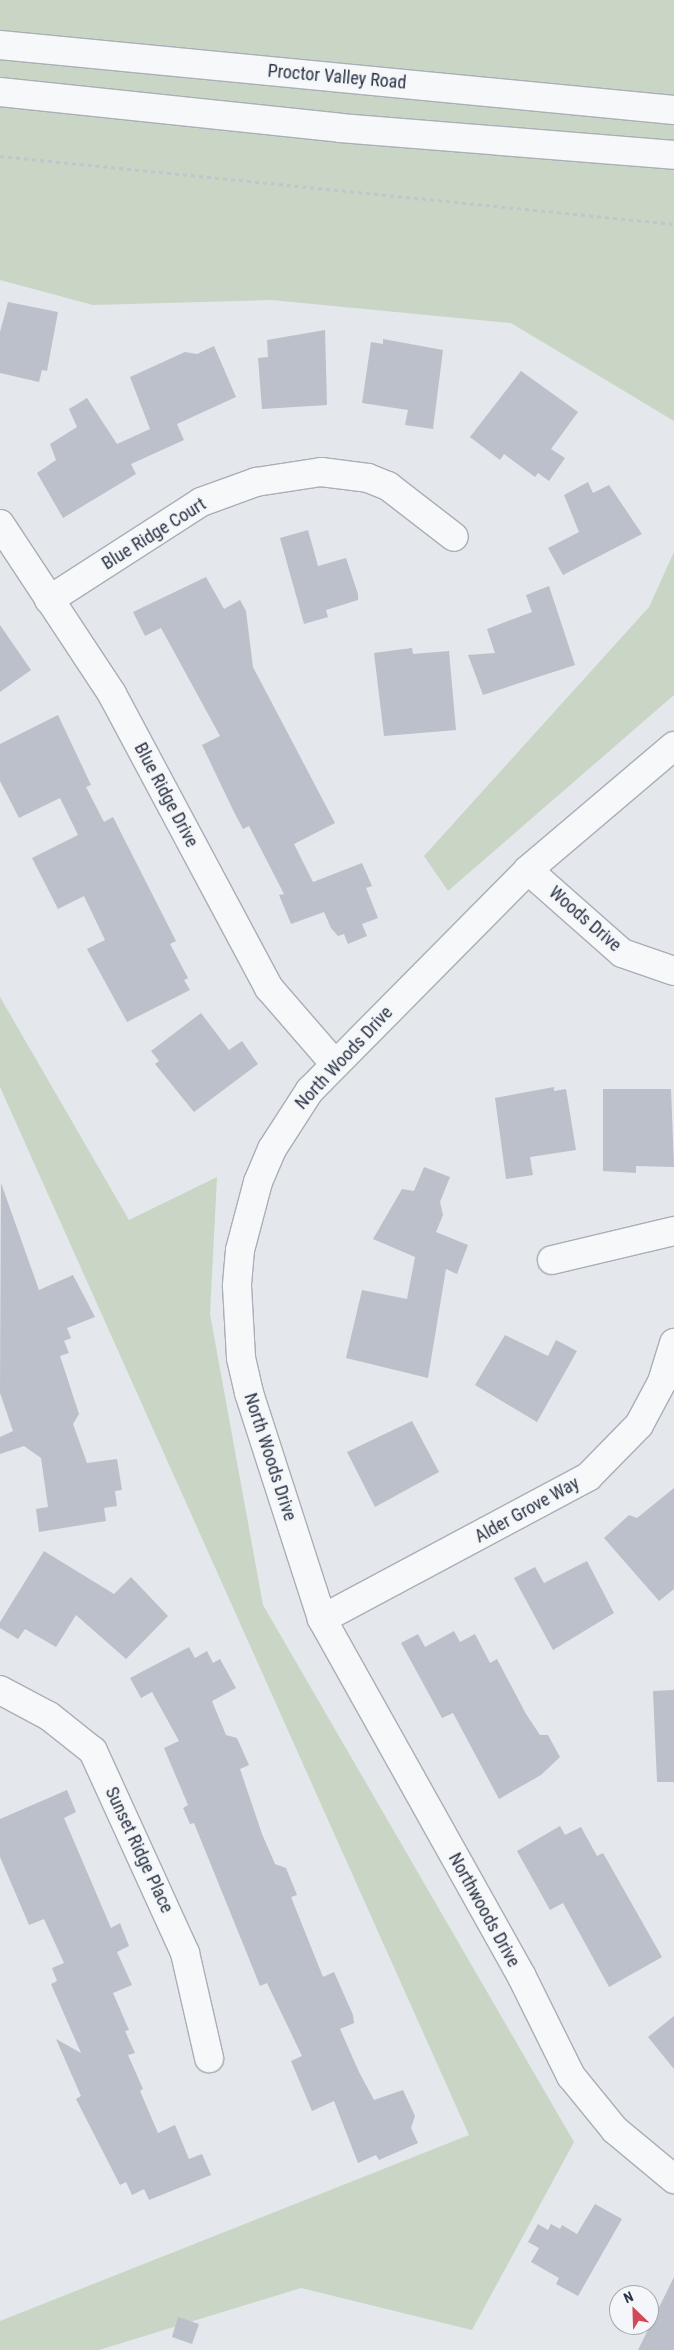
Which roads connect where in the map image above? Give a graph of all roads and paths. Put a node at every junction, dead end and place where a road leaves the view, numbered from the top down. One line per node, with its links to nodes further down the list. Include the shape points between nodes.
1 (0, 45): 3 (street, Proctor Valley Road)
2 (0, 92): 4 (street, via 340,128)
3 (674, 110)
4 (674, 155)
5 (0, 156): 6 (path)
6 (674, 224)
7 (0, 524): 9 (street, Blue Ridge Drive)
8 (454, 537): 9 (street, Blue Ridge Court, via 388,486 368,478 321,472 256,482 201,502)
9 (49, 600): 13 (street, Blue Ridge Drive, via 112,694 269,988)
10 (674, 746): 11 (street, North Woods Drive)
11 (528, 870): 12 (street, Woods Drive, via 622,953); 13 (street, North Woods Drive)
12 (674, 971)
13 (334, 1063): 17 (street, North Woods Drive, via 305,1097 272,1149 247,1215 236,1286 241,1358 249,1393)
14 (674, 1233): 15 (street)
15 (552, 1260)
16 (674, 1343): 17 (street, Alder Grove Way, via 662,1382 639,1425 588,1477)
17 (322, 1619): 20 (street, Northwoods Drive, via 512,1958 571,2076 615,2130)
18 (0, 1690): 19 (street, Sunset Ridge Place, via 49,1716 92,1751 185,1953)
19 (209, 2058)
20 (674, 2179)

